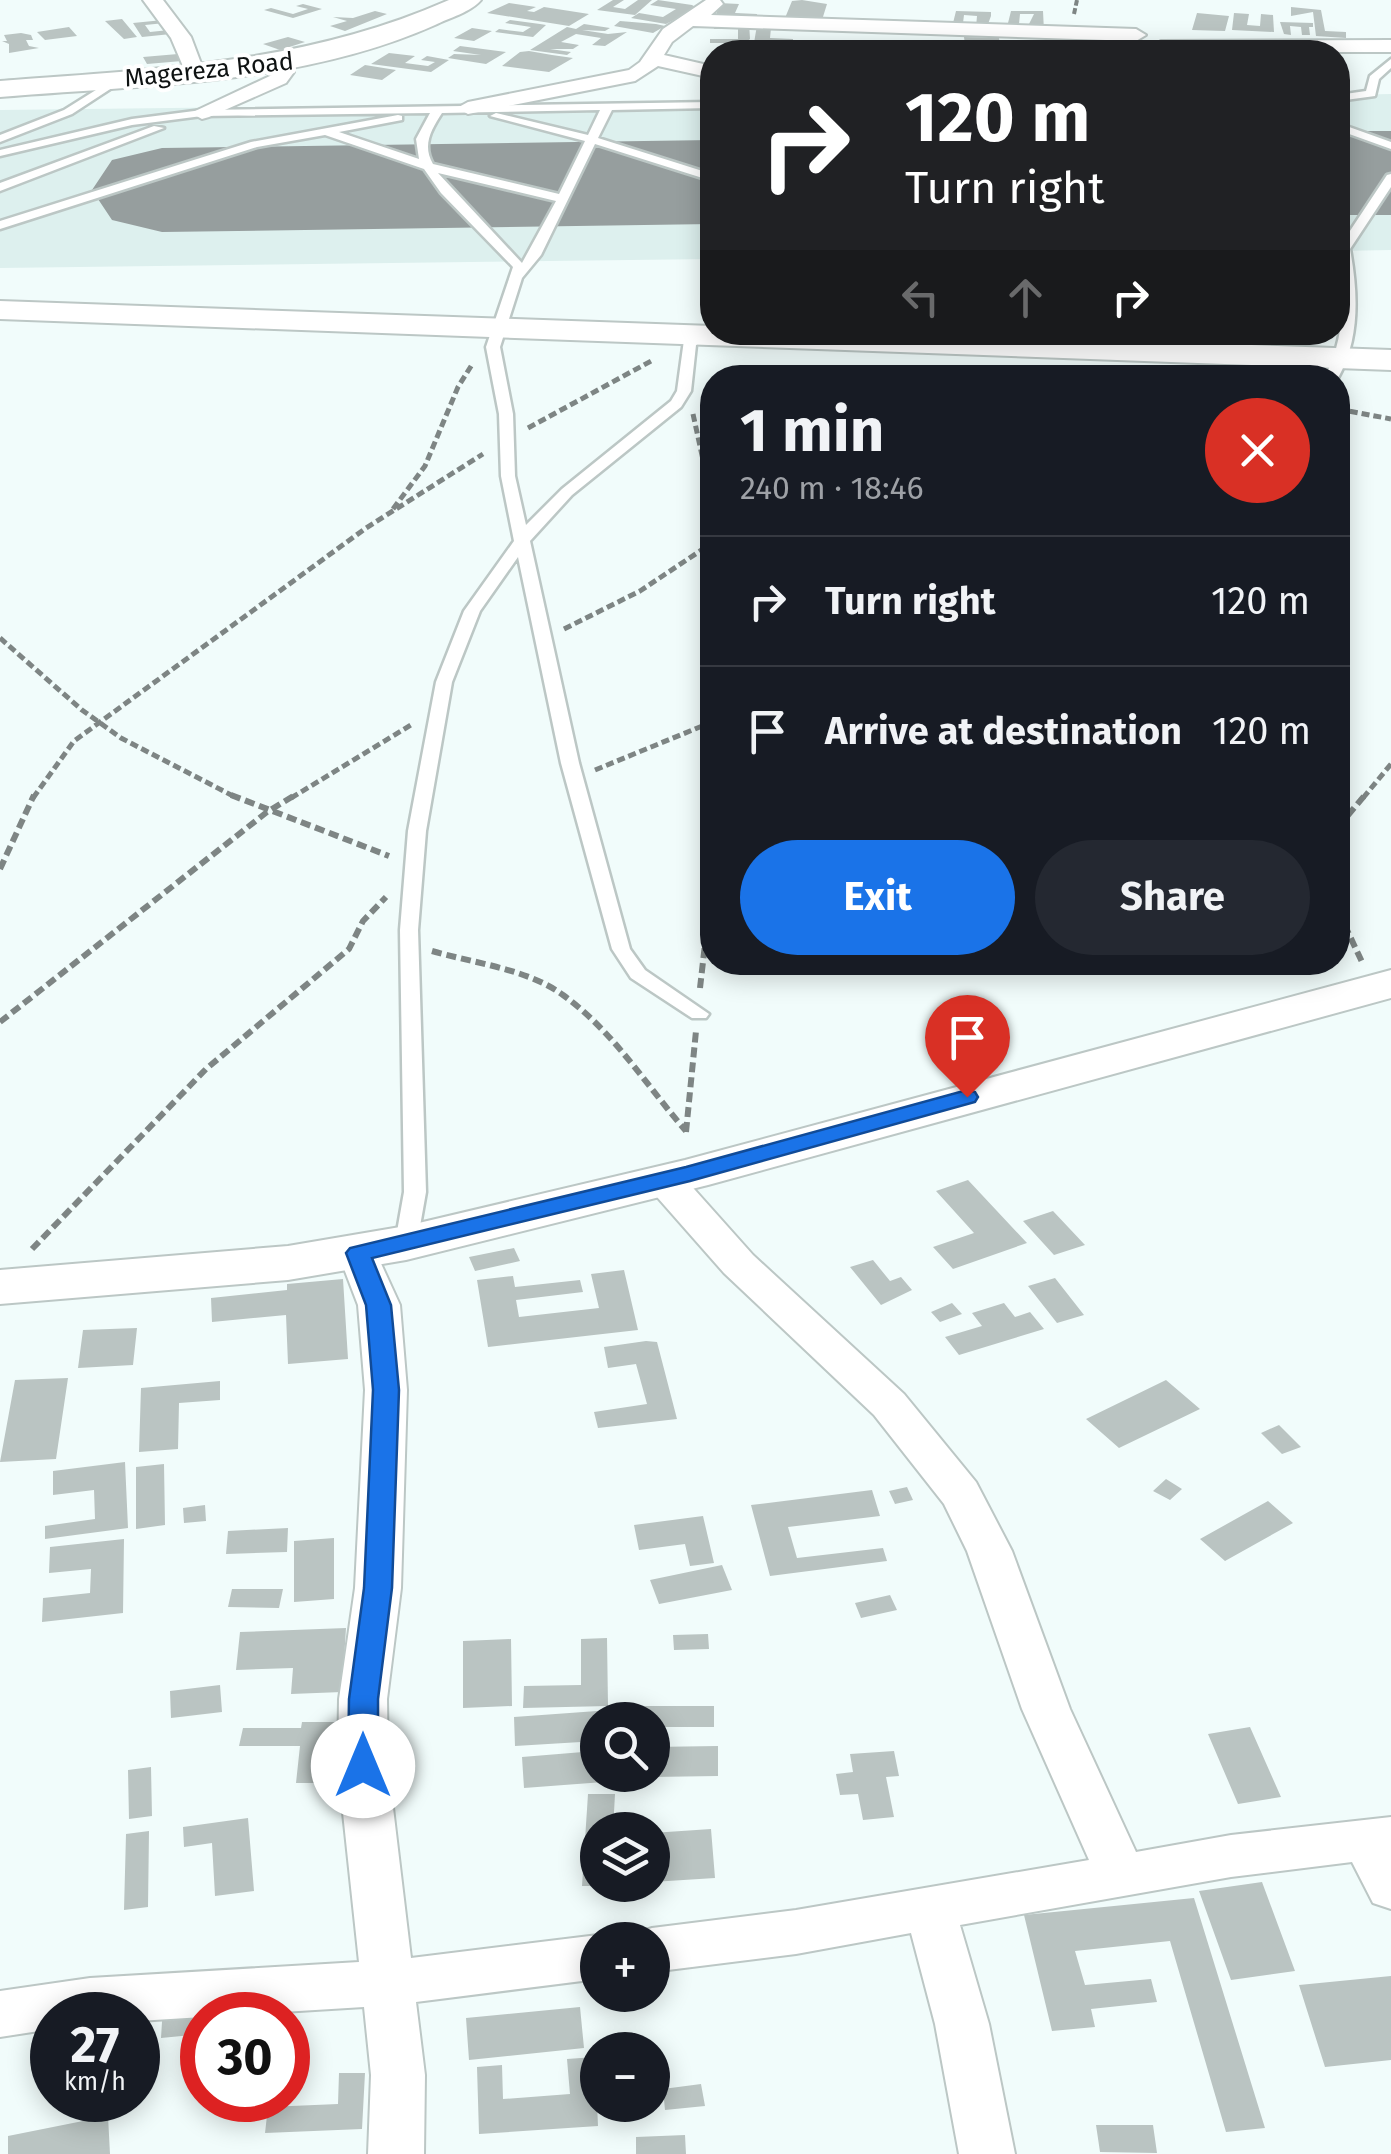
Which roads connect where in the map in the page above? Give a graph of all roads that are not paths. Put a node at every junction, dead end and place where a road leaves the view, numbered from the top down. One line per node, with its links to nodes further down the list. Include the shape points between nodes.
1 (154, 0): 13 (street, via 181,36)
2 (469, 0): 11 (street, Magereza Road, via 385,35)
3 (720, 0): 5 (street)
4 (1131, 13): 6 (street)
5 (694, 20): 6 (street); 10 (street, via 664,39)
6 (1136, 35): 7 (street)
7 (1146, 40)
8 (1350, 52): 9 (street)
9 (1388, 52): 16 (lane, via 1367,96)
10 (655, 60): 12 (street); 19 (street, via 615,82)
11 (280, 65): 13 (street, Magereza Road); 22 (street, via 279,79)
12 (700, 69)
13 (195, 74): 14 (street, Magereza Road)
14 (119, 80): 15 (street, Magereza Road); 24 (lane)
15 (0, 89)
16 (1350, 97)
17 (700, 105): 18 (lane)
18 (608, 106): 19 (lane); 28 (lane)
19 (463, 108): 20 (lane); 28 (lane)
20 (438, 109): 21 (lane); 26 (lane); 31 (lane, via 420,147)
21 (265, 110): 22 (lane); 26 (lane)
22 (202, 113): 23 (lane); 34 (lane)
23 (172, 116): 24 (lane); 30 (lane)
24 (56, 118): 27 (lane)
25 (1350, 131): 29 (lane)
26 (326, 132): 31 (lane); 36 (lane, via 255,144)
27 (0, 139)
28 (593, 140): 32 (lane); 35 (lane)
29 (1391, 146)
30 (0, 153)
31 (429, 167): 35 (lane); 38 (lane, via 513,259)
32 (700, 174)
33 (1391, 178): 37 (lane)
34 (0, 187)
35 (563, 199): 38 (lane)
36 (0, 225)
37 (1350, 239)
38 (519, 274): 41 (lane)
39 (0, 310): 41 (street)
40 (700, 336): 41 (street); 48 (lane, via 684,392 665,415 567,492)
41 (496, 338): 48 (lane)
42 (943, 345): 44 (street)
43 (1118, 345): 44 (lane)
44 (1132, 352): 46 (street)
45 (1391, 360): 47 (street)
46 (1298, 365)
47 (1350, 366)
48 (521, 542): 50 (lane, via 585,826 628,962); 52 (lane, via 472,611 436,710 409,942 415,1192)
49 (1382, 986): 51 (street)
50 (698, 1014)
51 (664, 1180): 52 (street); 56 (street, via 748,1274 880,1394 960,1492 994,1554 1025,1656)
52 (406, 1243): 53 (street)
53 (358, 1253): 54 (street); 61 (street, via 378,1305 386,1390 363,1766)
54 (10, 1274)
55 (1379, 1839): 56 (street); 57 (street)
56 (1122, 1875): 58 (street)
57 (1391, 1888)
58 (930, 1909): 59 (street); 64 (street, via 962,2024)
59 (670, 1947)
60 (580, 1960): 61 (street)
61 (390, 1983): 62 (street, via 90,2001); 63 (street)
62 (0, 2014)
63 (396, 2154)
64 (987, 2154)

